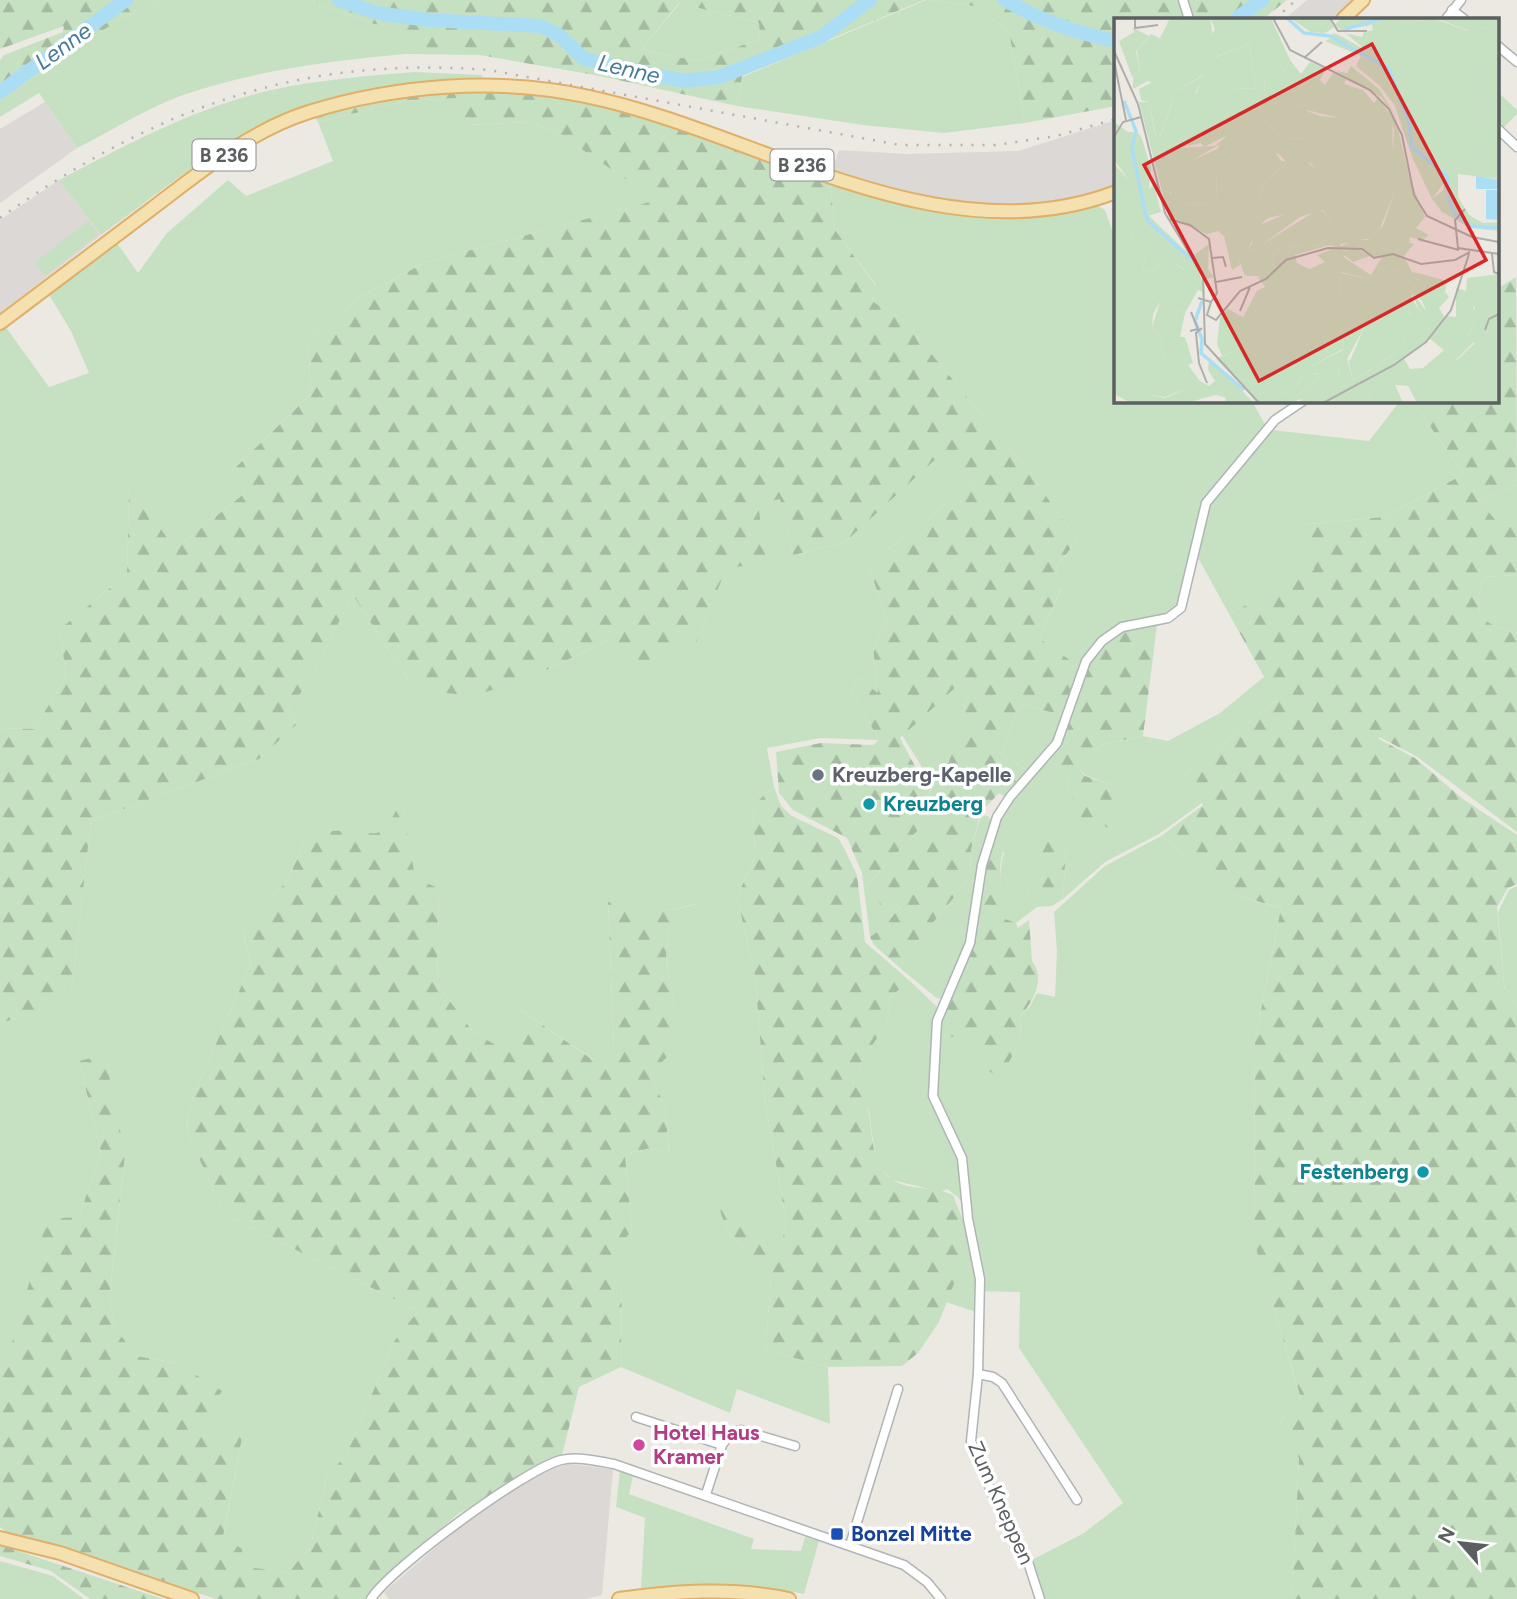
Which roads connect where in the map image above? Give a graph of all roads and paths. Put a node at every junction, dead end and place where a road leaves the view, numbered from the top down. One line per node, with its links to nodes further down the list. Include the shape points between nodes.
1 (1184, 0): 5 (street)
2 (1363, 0): 6 (main road)
3 (1461, 0): 4 (street)
4 (1452, 10): 7 (street); 8 (street)
5 (1189, 18)
6 (1344, 18)
7 (1447, 18)
8 (1463, 18)
9 (1500, 48): 10 (street)
10 (1517, 62)
11 (1500, 131): 12 (street)
12 (1517, 147)
13 (1114, 193): 14 (main road, B 236, via 1041,211 952,209 868,187 609,101 562,91 491,85 422,90 309,112 264,130 201,171)
14 (0, 323)
15 (1302, 402): 16 (street, Zum Kneppen, via 1275,420 1210,497 1181,608 1168,618 1122,627 1092,652 1057,743 1010,797 990,833 970,943 937,1021 933,1088 937,1109 962,1158 980,1279)
16 (978, 1374): 22 (street, via 1002,1383); 30 (street, Zum Kneppen, via 971,1441 995,1501 1028,1562)
17 (898, 1389): 24 (street)
18 (636, 1417): 19 (street)
19 (722, 1445): 20 (street, via 732,1432 741,1430); 21 (street)
20 (795, 1446)
21 (706, 1494): 24 (street); 26 (street, via 614,1464 560,1460 462,1519)
22 (1077, 1500)
23 (0, 1538): 25 (main road)
24 (850, 1545): 29 (street, via 904,1565)
25 (192, 1599)
26 (371, 1599)
27 (618, 1599): 28 (main road, via 703,1590)
28 (789, 1599)
29 (940, 1599)
30 (1040, 1599)

